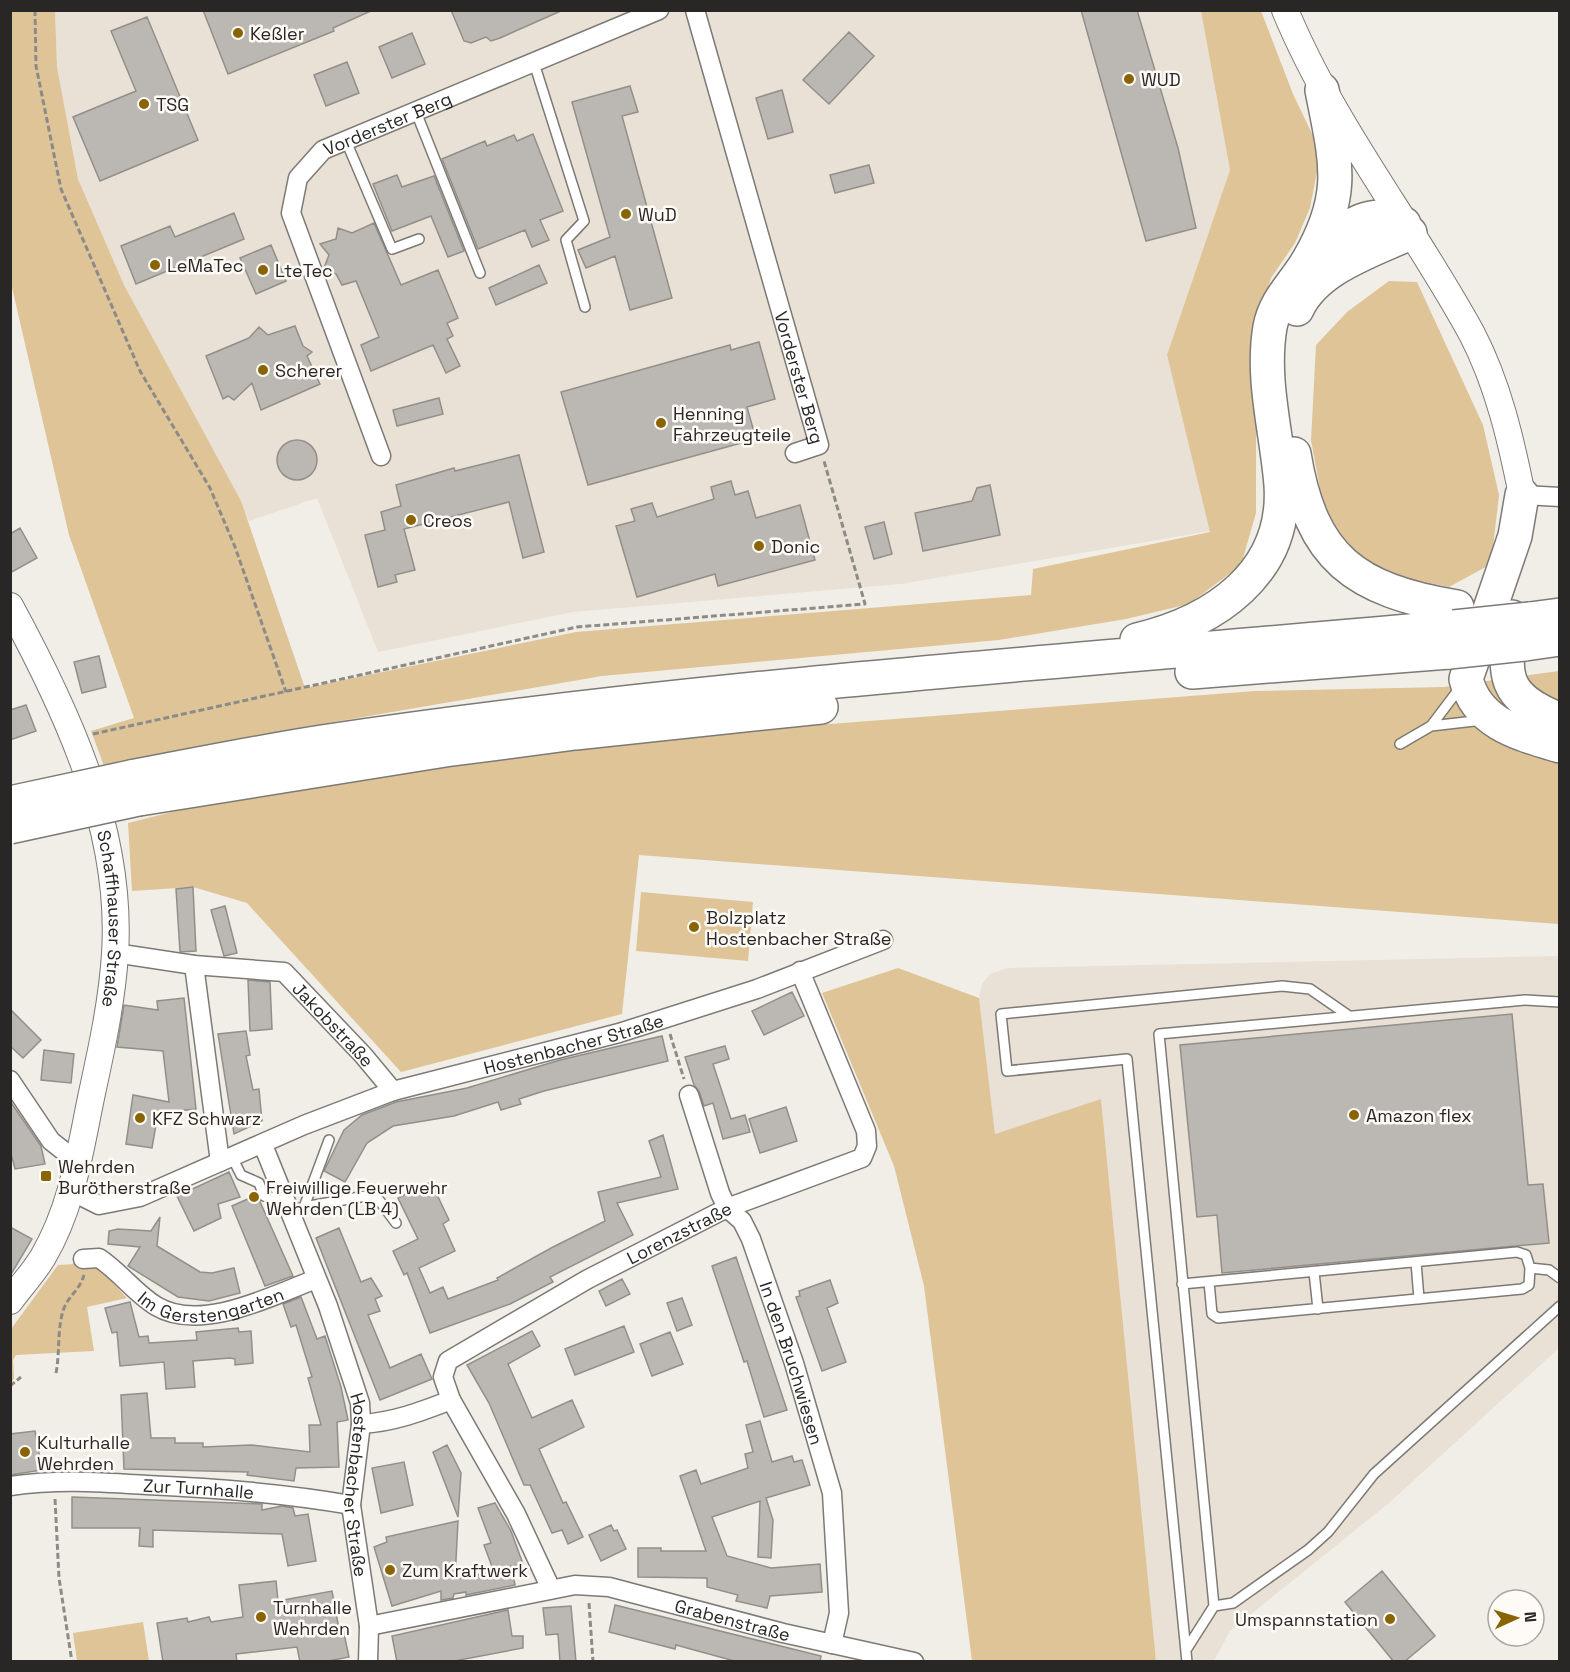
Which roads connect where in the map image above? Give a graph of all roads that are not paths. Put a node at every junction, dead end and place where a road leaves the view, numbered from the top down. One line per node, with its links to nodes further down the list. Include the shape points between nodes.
1 (659, 10): 4 (street, Vorderster Berg)
2 (694, 10): 13 (street, Vorderster Berg, via 819,445)
3 (1285, 10): 5 (street)
4 (534, 63): 6 (street, Vorderster Berg); 12 (lane, via 584,221 566,240)
5 (1322, 90): 8 (street); 10 (highway, via 1336,172 1335,200)
6 (416, 112): 7 (street, Vorderster Berg); 11 (lane)
7 (346, 141): 9 (lane, via 392,249); 14 (street, Vorderster Berg, via 323,150 298,178 291,213)
8 (1407, 229): 10 (highway, via 1381,215 1365,219 1346,229); 15 (street, via 1472,335 1511,439); 19 (highway, via 1321,279 1300,303 1286,332 1282,364 1289,428 1299,483 1311,520 1329,549 1356,573 1383,590 1420,601)
9 (419, 239)
10 (1307, 262): 21 (highway, via 1283,292 1270,326 1268,366 1281,487 1278,526 1264,561 1245,586 1190,624 1156,636)
11 (480, 273)
12 (585, 307)
13 (795, 453)
14 (381, 456)
15 (1522, 495): 16 (street); 22 (highway, via 1515,536); 24 (highway, via 1523,536 1507,675 1514,690 1529,705)
16 (1560, 497)
17 (10, 606): 32 (street, Schaffhauser Straße, via 74,738 106,840)
18 (1541, 620): 19 (highway); 19 (highway, bridge); 20 (highway)
19 (1453, 628): 21 (highway); 28 (highway, via 1004,688 575,733 318,769)
20 (1560, 639)
21 (1030, 663): 28 (highway, via 463,723 317,743)
22 (1466, 679): 23 (highway, via 1478,707); 25 (lane)
23 (1491, 719): 25 (lane); 27 (highway, via 1514,732)
24 (1560, 720)
25 (1431, 726): 26 (lane)
26 (1400, 744)
27 (1560, 746)
28 (135, 788): 29 (highway, bridge); 30 (highway, bridge)
29 (10, 803)
30 (10, 827)
31 (882, 940): 34 (street, Hostenbacher Straße)
32 (115, 953): 33 (street, Jakobstraße); 43 (street, Schaffhauser Straße, via 106,1027)
33 (194, 965): 38 (street, Jakobstraße, via 284,972); 42 (street)
34 (800, 971): 38 (street, Hostenbacher Straße, via 665,1018); 46 (street, Lorenzstraße, via 862,1118 867,1146 862,1158)
35 (1560, 1002): 36 (lane, via 1525,1000)
36 (1349, 1016): 56 (lane, via 1158,1034); 69 (lane, via 1310,989 1297,986 1001,1014 1007,1071 1127,1059)
37 (10, 1080): 43 (street, via 51,1141)
38 (393, 1091): 41 (street, Hostenbacher Straße)
39 (689, 1095): 46 (street, In den Bruchwiesen)
40 (329, 1140): 47 (lane)
41 (263, 1145): 42 (street, Hostenbacher Straße); 45 (street, Hostenbacher Straße)
42 (226, 1160): 44 (street, Hostenbacher Straße, via 140,1197 99,1206); 45 (lane, via 241,1175 258,1183 264,1196 273,1198)
43 (79, 1163): 44 (street, Schaffhauser Straße)
44 (71, 1191): 58 (street, Schaffhauser Straße, via 42,1258)
45 (281, 1194): 47 (street, Hostenbacher Straße)
46 (727, 1208): 61 (street, Lorenzstraße, via 588,1279 448,1361 443,1377); 68 (street, In den Bruchwiesen, via 742,1221 751,1239 794,1363 832,1493 839,1613)
47 (296, 1209): 48 (lane, via 371,1195); 54 (street, Hostenbacher Straße)
48 (396, 1223)
49 (83, 1259): 54 (street, Im Gerstengarten, via 99,1258 157,1306 179,1316 235,1309)
50 (1416, 1262): 51 (lane, via 1517,1252 1526,1255); 52 (lane); 57 (lane)
51 (1530, 1268): 53 (lane, via 1549,1270); 57 (lane, via 1529,1285 1522,1290)
52 (1314, 1272): 55 (lane); 60 (lane)
53 (1560, 1278)
54 (316, 1279): 62 (street, Hostenbacher Straße, via 354,1379)
55 (1209, 1282): 56 (lane); 60 (lane, via 1212,1314 1218,1318)
56 (1182, 1284): 66 (lane)
57 (1419, 1299): 60 (lane)
58 (10, 1301)
59 (1560, 1306): 66 (lane, via 1374,1474 1328,1532 1308,1550 1233,1603)
60 (1318, 1309)
61 (450, 1400): 62 (street, via 407,1417); 65 (street, via 516,1514)
62 (361, 1424): 64 (street, Hostenbacher Straße)
63 (10, 1486): 64 (street, Zur Turnhalle, via 54,1480 291,1495)
64 (351, 1505): 67 (street, Hostenbacher Straße)
65 (551, 1589): 67 (street, Grabenstraße); 68 (street, Grabenstraße, via 609,1587)
66 (1214, 1606): 69 (lane)
67 (369, 1626): 70 (street, Hostenbacher Straße)
68 (832, 1644): 71 (street, Grabenstraße)
69 (1186, 1650): 72 (lane)
70 (369, 1662)
71 (914, 1662)
72 (1187, 1662)

